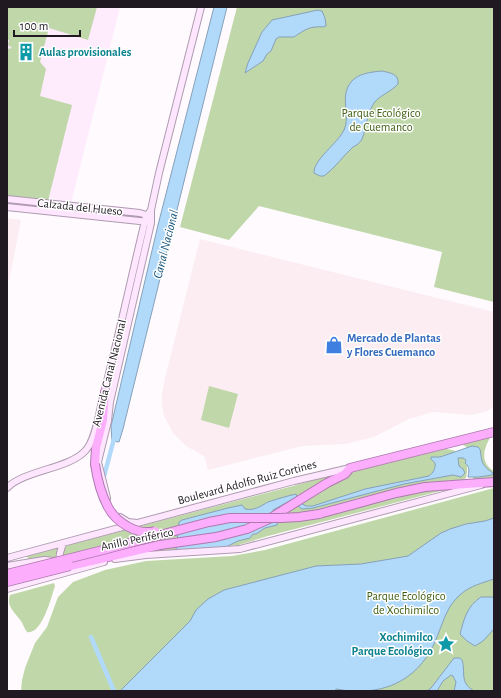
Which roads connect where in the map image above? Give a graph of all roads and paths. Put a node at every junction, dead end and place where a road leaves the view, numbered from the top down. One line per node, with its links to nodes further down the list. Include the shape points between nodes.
1 (201, 7): 4 (main road, Avenida Canal Nacional)
2 (7, 199): 4 (main road, Calzada del Hueso, via 140,213)
3 (7, 207): 5 (main road, Calzada del Hueso)
4 (149, 219): 5 (main road, Calzada del Hueso); 6 (main road, Avenida Canal Nacional); 12 (main road, Avenida Canal Nacional, via 98,462 110,507 121,518)
5 (135, 220): 6 (main road, via 140,225)
6 (142, 233): 7 (main road, Avenida Canal Nacional)
7 (104, 392): 11 (main road, Avenida Canal Nacional, via 92,438 80,456 20,479); 13 (highway, bridge, via 103,420 95,464 107,506 125,524 142,532 185,524)
8 (494, 432): 9 (highway, Boulevard Adolfo Ruiz Cortines)
9 (350, 468): 12 (main road, Boulevard Adolfo Ruiz Cortines); 20 (highway, Anillo Periférico, bridge, via 345,474 259,524 234,533 140,550)
10 (494, 482): 13 (highway, Anillo Periférico, bridge, via 447,485 396,493 308,516 230,518); 19 (main road, via 240,549 120,558)
11 (7, 488)
12 (137, 523): 14 (main road, Boulevard Adolfo Ruiz Cortines)
13 (196, 525): 18 (highway, Anillo Periférico, bridge)
14 (63, 543): 15 (main road, Boulevard Adolfo Ruiz Cortines); 16 (main road)
15 (7, 558)
16 (59, 563): 17 (main road, via 44,560); 19 (main road)
17 (7, 566)
18 (7, 574)
19 (65, 574): 21 (main road)
20 (7, 582)
21 (7, 589)

